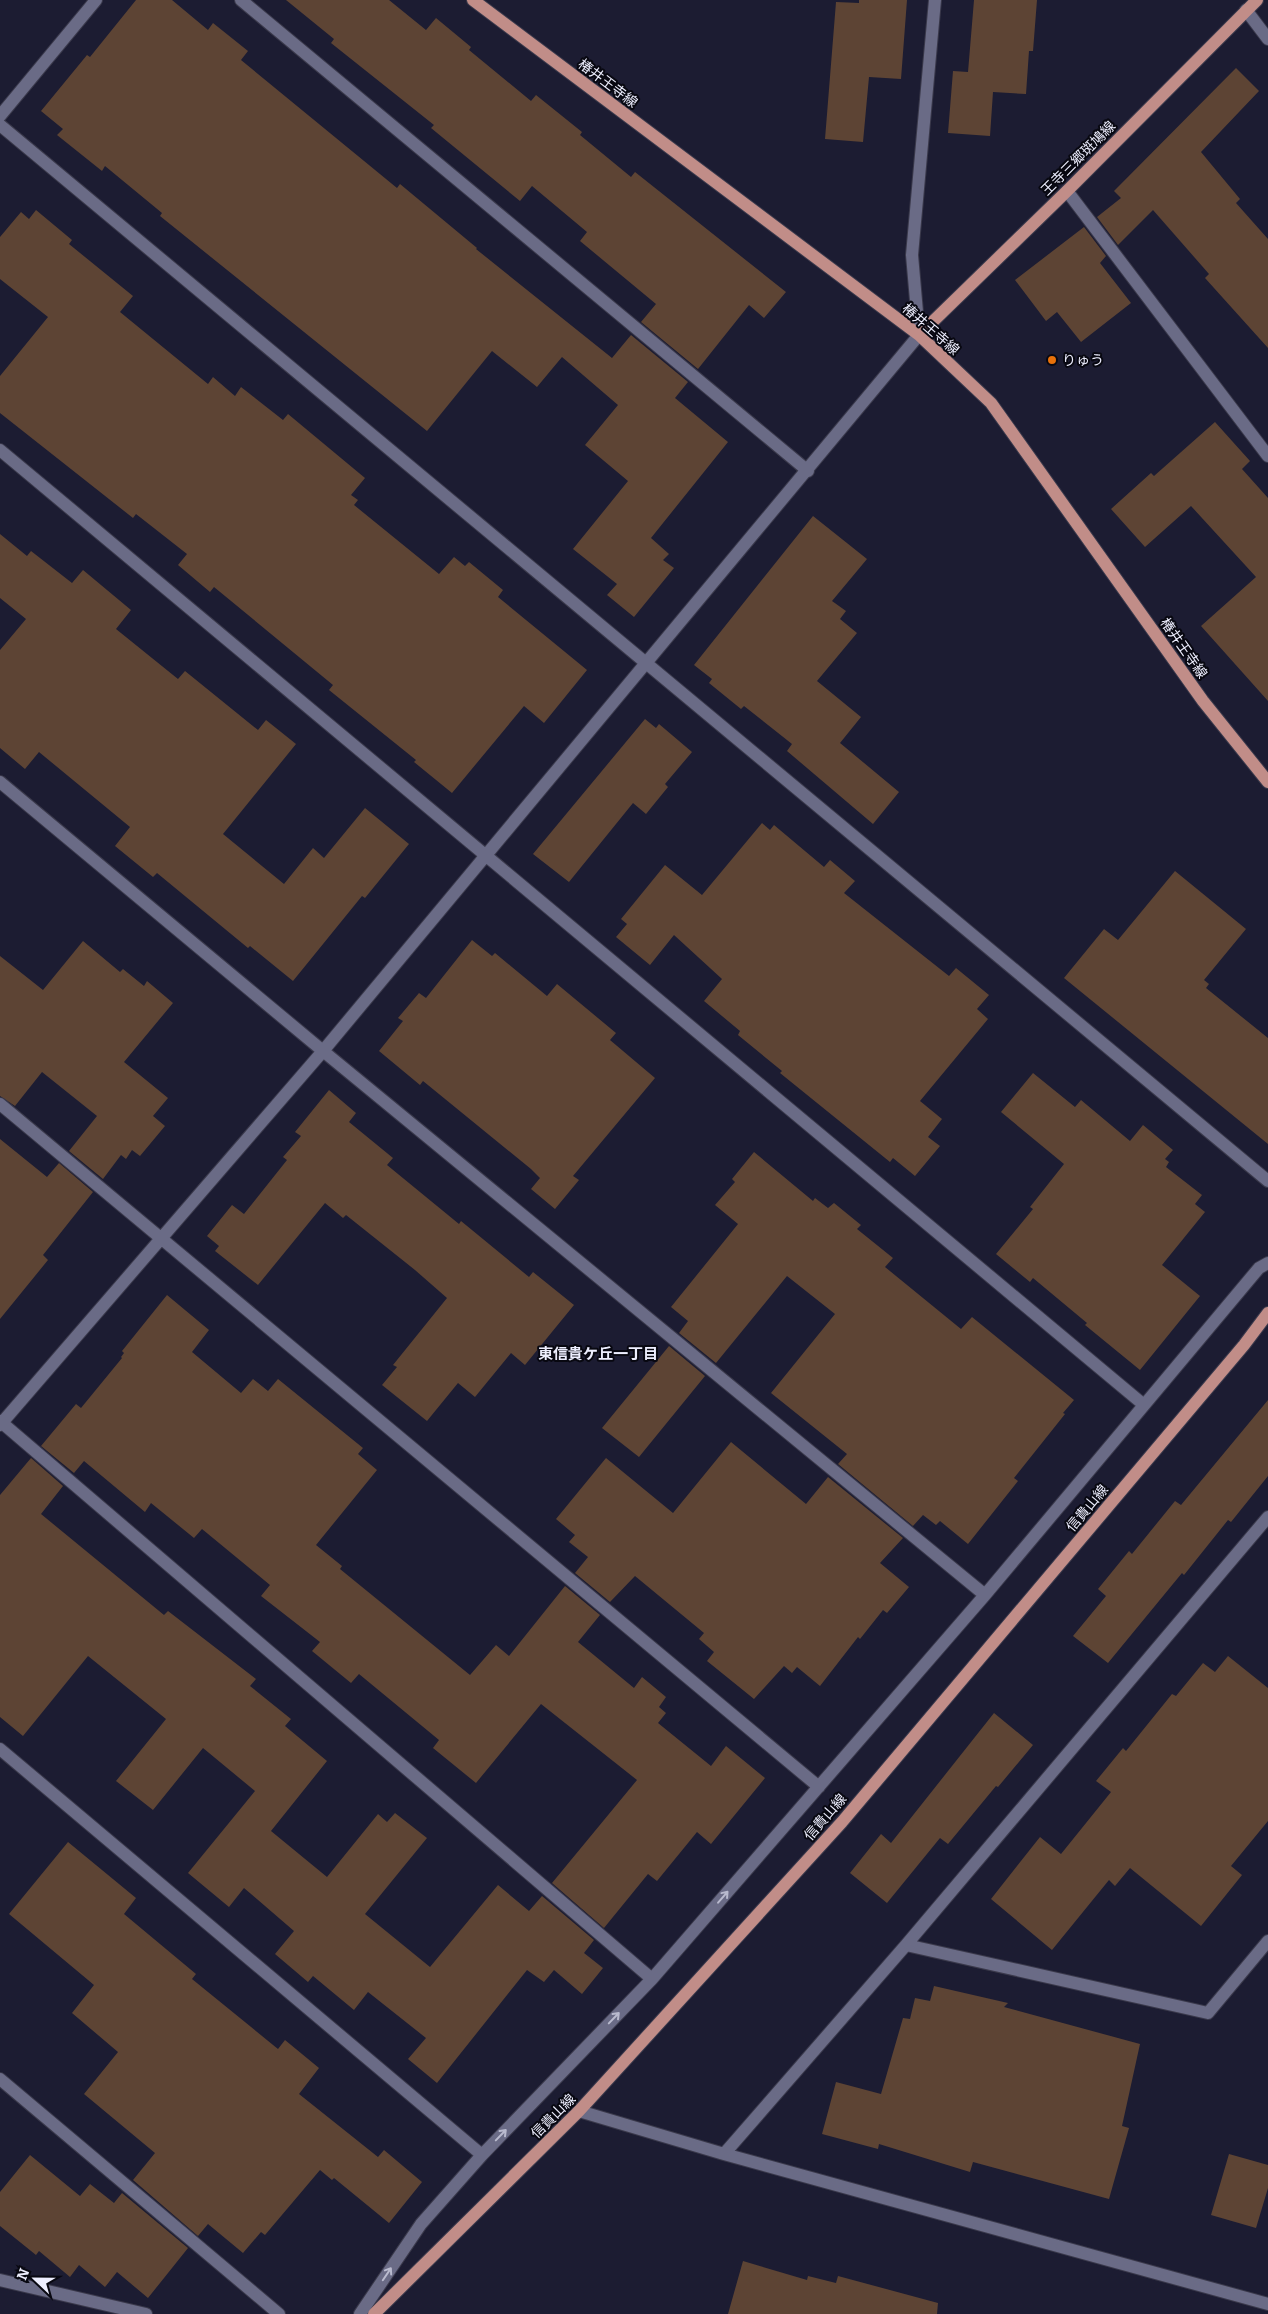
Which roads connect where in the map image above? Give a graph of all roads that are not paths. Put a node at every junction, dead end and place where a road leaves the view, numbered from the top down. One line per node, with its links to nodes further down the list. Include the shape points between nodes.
1 (96, 0): 8 (street)
2 (241, 0): 14 (street)
3 (473, 0): 11 (main road, 椿井王寺線)
4 (935, 0): 11 (street, via 912,255)
5 (1257, 0): 6 (main road, 王寺三郷斑鳩線)
6 (1246, 10): 7 (street); 10 (main road, 王寺三郷斑鳩線)
7 (1268, 39)
8 (0, 116)
9 (0, 125): 15 (street)
10 (1067, 191): 11 (main road, 王寺三郷斑鳩線); 13 (street)
11 (919, 335): 14 (street); 17 (main road, 椿井王寺線, via 991,403 1203,701)
12 (0, 450): 18 (street)
13 (1268, 456)
14 (808, 471): 15 (street)
15 (644, 664): 18 (street); 21 (street)
16 (0, 782): 19 (street)
17 (1268, 782)
18 (485, 856): 19 (street); 25 (street)
19 (323, 1051): 22 (street); 28 (street)
20 (0, 1104): 22 (street)
21 (1268, 1181)
22 (161, 1238): 26 (street); 30 (street)
23 (1268, 1263): 25 (street, via 1259,1268)
24 (1268, 1313): 35 (main road, 信貴山線, via 842,1822)
25 (1144, 1405): 28 (street)
26 (0, 1423): 33 (street)
27 (1268, 1518): 32 (street)
28 (985, 1595): 30 (street)
29 (0, 1749): 37 (street)
30 (820, 1788): 33 (street, one-way to 30)
31 (1268, 1941): 32 (street, via 1208,2013)
32 (906, 1945): 36 (street)
33 (652, 1979): 37 (street, one-way to 33)
34 (0, 2079): 41 (street)
35 (579, 2111): 36 (street); 43 (main road, 信貴山線)
36 (724, 2154): 39 (street)
37 (482, 2155): 42 (street, one-way to 37, via 421,2224)
38 (0, 2280): 40 (street)
39 (1268, 2304)
40 (146, 2314)
41 (279, 2314)
42 (360, 2314)
43 (374, 2314)

